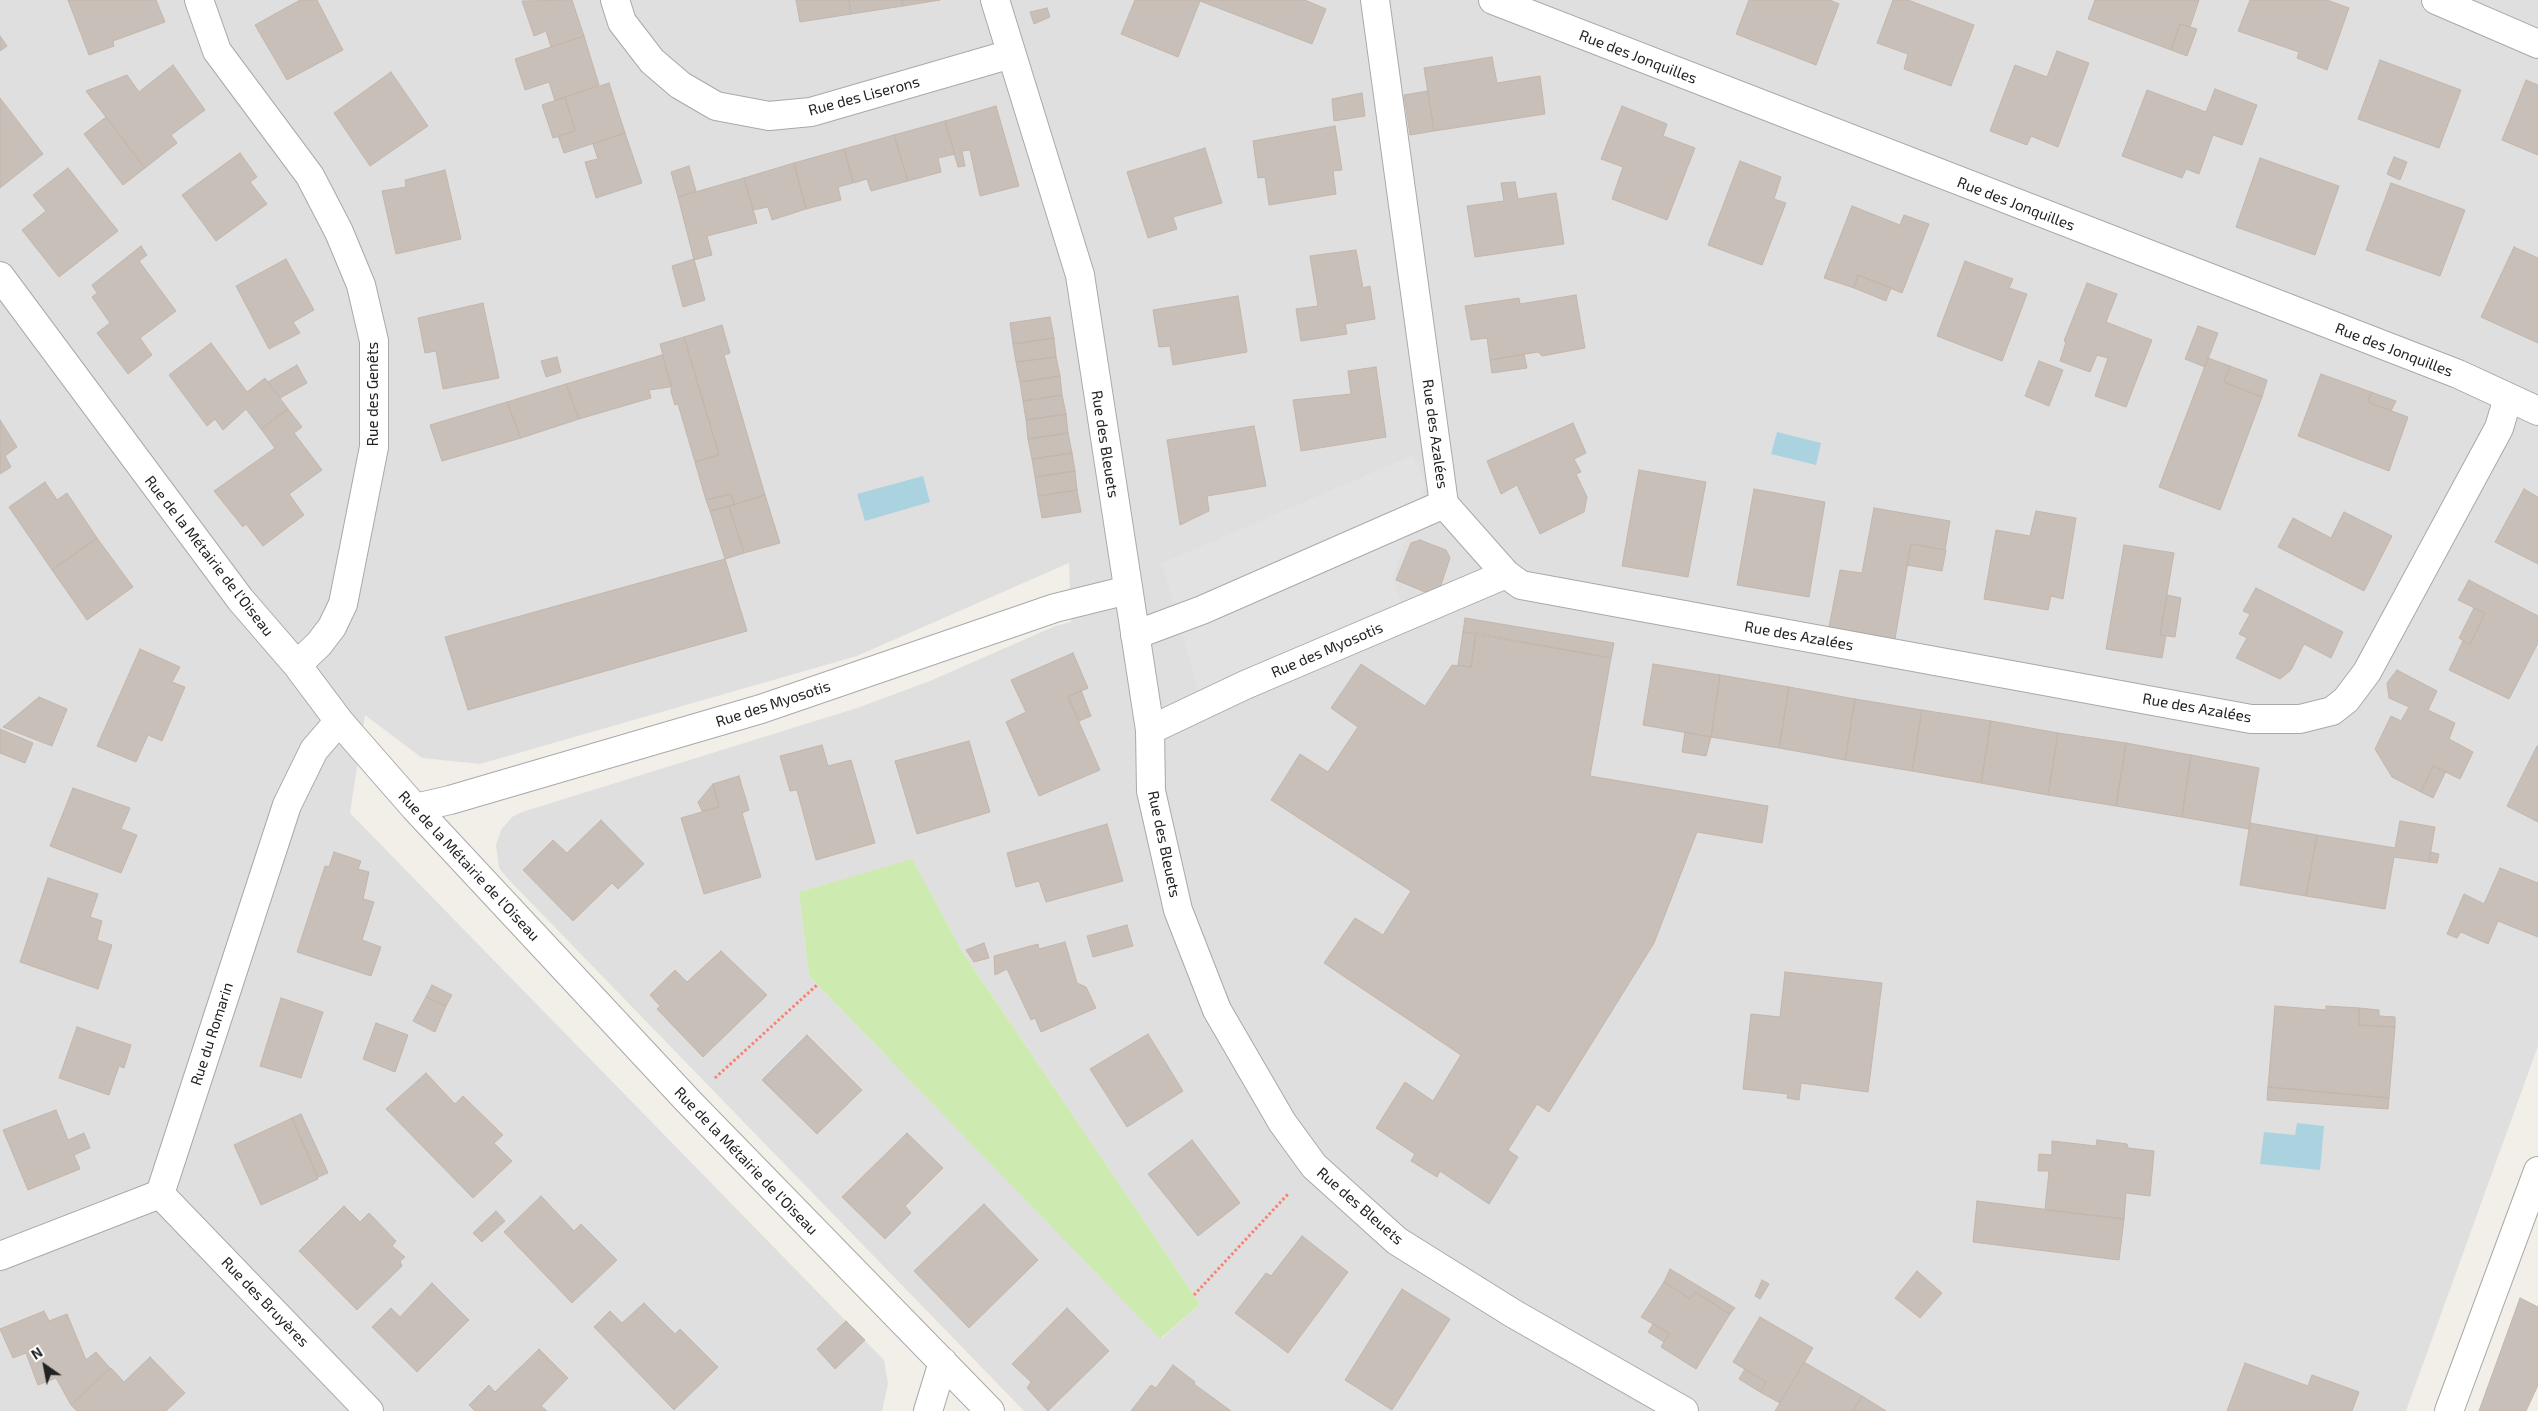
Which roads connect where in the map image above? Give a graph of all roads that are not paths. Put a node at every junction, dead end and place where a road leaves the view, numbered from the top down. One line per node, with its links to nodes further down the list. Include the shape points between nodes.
1 (199, 0): 16 (street, Rue des Genêts, via 217,51 310,176 339,232 361,285 374,341 374,447 343,604 332,627)
2 (615, 0): 8 (street, Rue des Liserons, via 622,22 646,53 680,85 716,106 769,116 811,112)
3 (995, 0): 8 (street, Rue des Bleuets)
4 (1375, 0): 12 (street, Rue des Azalées)
5 (1493, 0): 10 (street, Rue des Jonquilles, via 2458,374)
6 (2436, 0): 7 (street)
7 (2538, 44)
8 (1011, 54): 14 (street, Rue des Bleuets, via 1080,275)
9 (0, 276): 16 (street, Rue de la Métairie de l'Oiseau, via 240,599)
10 (2508, 398): 11 (street, Rue des Jonquilles); 13 (street, Rue des Azalées, via 2499,428 2367,672 2346,700 2332,711 2300,719 2250,719 1521,585)
11 (2538, 411)
12 (1444, 504): 13 (street, Rue des Azalées); 15 (street, via 1202,610)
13 (1506, 574): 18 (street, Rue des Myosotis, via 1245,685)
14 (1128, 590): 15 (street, Rue des Bleuets); 19 (street, Rue des Myosotis, via 1055,608 761,709)
15 (1135, 635): 18 (street, Rue des Bleuets)
16 (297, 665): 17 (street, Rue de la Métairie de l'Oiseau)
17 (339, 721): 19 (street, Rue de la Métairie de l'Oiseau); 21 (street, Rue du Romarin, via 314,750 287,805)
18 (1150, 730): 27 (street, Rue des Bleuets, via 1151,791 1178,910 1217,1010 1282,1122 1314,1166 1397,1241 1514,1314)
19 (415, 808): 23 (street, Rue de la Métairie de l'Oiseau, via 689,1102)
20 (2538, 1171): 28 (street)
21 (160, 1194): 22 (street); 24 (street, Rue des Bruyères)
22 (0, 1256)
23 (943, 1362): 25 (street); 26 (street, Rue de la Métairie de l'Oiseau)
24 (369, 1411)
25 (928, 1411)
26 (990, 1411)
27 (1684, 1411)
28 (2450, 1411)

